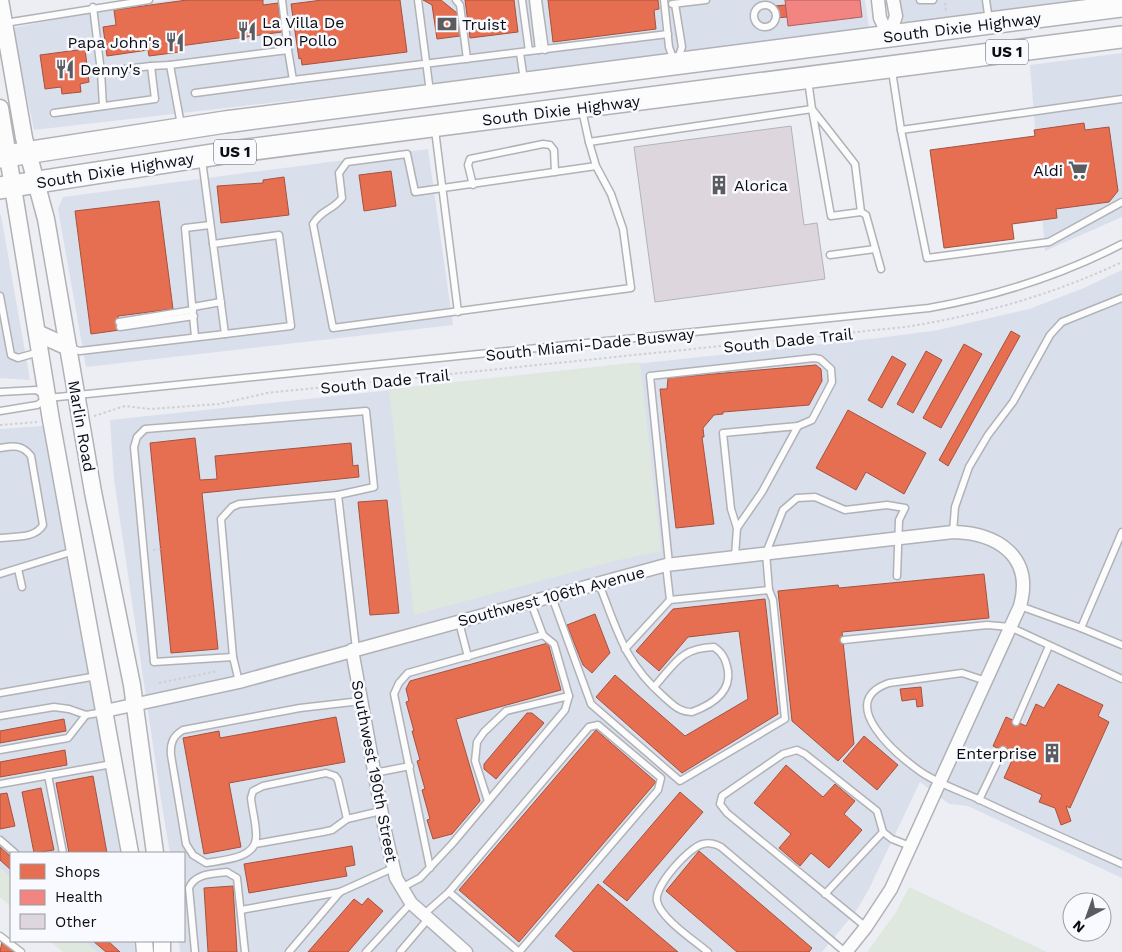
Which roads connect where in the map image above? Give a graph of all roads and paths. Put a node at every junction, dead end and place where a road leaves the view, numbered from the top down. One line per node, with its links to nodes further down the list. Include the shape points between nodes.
1 (0, 0): 21 (street, Marlin Road)
2 (149, 0): 19 (lane)
3 (282, 0): 26 (lane)
4 (418, 0): 31 (lane)
5 (456, 0): 30 (lane, via 460,5)
6 (522, 0): 28 (lane)
7 (533, 0): 27 (lane)
8 (538, 0): 27 (lane)
9 (706, 0): 16 (lane)
10 (878, 0): 24 (street, via 880,18)
11 (893, 0): 24 (street, via 896,16)
12 (920, 0): 13 (lane)
13 (933, 0)
14 (986, 0): 22 (lane)
15 (665, 3): 16 (lane); 23 (lane)
16 (675, 4): 32 (lane, via 682,47)
17 (945, 4): 20 (path)
18 (1122, 6): 22 (highway, South Dixie Highway / US 1)
19 (94, 7): 21 (lane); 36 (lane)
20 (946, 12)
21 (4, 23): 53 (street, Marlin Road)
22 (989, 24): 24 (highway, South Dixie Highway / US 1)
23 (668, 34): 27 (lane); 32 (lane)
24 (889, 37): 32 (highway, South Dixie Highway / US 1); 35 (highway)
25 (1122, 37): 35 (highway, South Dixie Highway / US 1)
26 (288, 50): 33 (lane); 38 (lane)
27 (542, 50): 28 (lane)
28 (530, 52): 29 (lane)
29 (520, 53): 30 (lane); 39 (lane)
30 (467, 59): 31 (lane)
31 (427, 64): 38 (lane); 42 (lane)
32 (676, 64): 39 (highway, South Dixie Highway / US 1); 41 (highway)
33 (170, 65): 34 (lane); 50 (lane)
34 (151, 66): 36 (lane); 44 (lane, via 155,99)
35 (892, 67): 37 (highway, South Dixie Highway / US 1); 51 (lane)
36 (101, 72): 44 (lane)
37 (808, 78): 41 (highway, South Dixie Highway / US 1); 47 (lane)
38 (293, 80): 40 (lane)
39 (524, 84): 42 (highway, South Dixie Highway / US 1)
40 (195, 93)
41 (679, 95): 45 (highway, South Dixie Highway / US 1)
42 (431, 96): 49 (highway); 50 (highway, South Dixie Highway / US 1)
43 (1122, 99): 51 (lane)
44 (103, 106): 48 (lane)
45 (582, 107): 49 (highway, South Dixie Highway / US 1); 52 (lane)
46 (0, 108): 53 (street, Marlin Road)
47 (812, 109): 52 (lane); 62 (lane, via 855,164); 62 (lane, via 831,216)
48 (54, 113)
49 (434, 126): 54 (highway, South Dixie Highway / US 1); 60 (lane)
50 (182, 128): 53 (highway, South Dixie Highway / US 1)
51 (901, 130): 61 (lane, via 927,258 1049,242)
52 (589, 142): 55 (lane)
53 (12, 155): 57 (street, Marlin Road); 59 (street, Marlin Road)
54 (202, 156): 57 (highway, South Dixie Highway / US 1); 63 (lane)
55 (596, 166): 56 (lane); 74 (lane, via 611,194 623,229 631,288)
56 (555, 172): 58 (lane); 58 (lane, via 554,150 543,144 470,159 468,165)
57 (36, 181): 59 (highway, South Dixie Highway / US 1); 80 (street, Marlin Road, via 46,218)
58 (473, 184): 60 (lane)
59 (7, 187): 77 (street, Marlin Road)
60 (442, 189): 74 (lane); 74 (lane, via 415,192 407,154 348,162 339,173 342,198 336,206 319,214 313,224 333,328)
61 (1122, 202)
62 (861, 212): 66 (lane, via 866,215)
63 (210, 225): 64 (lane); 73 (lane, via 186,228)
64 (213, 244): 72 (lane); 78 (lane, via 279,234 291,326)
65 (1122, 244): 83 (lane, South Miami-Dade Busway, via 1021,286 912,310)
66 (875, 249): 67 (lane); 69 (lane)
67 (830, 255)
68 (1122, 262): 86 (path, South Dade Trail, via 1074,284 1019,303 905,327 267,392 219,404 150,409 126,406)
69 (881, 269)
70 (0, 296): 76 (lane)
71 (1122, 298): 95 (lane, via 1062,322 1050,335 1013,402 980,446 970,466 954,507)
72 (221, 302): 73 (lane); 78 (lane)
73 (193, 311): 75 (lane); 79 (lane)
74 (458, 312)
75 (119, 325)
76 (3, 326): 81 (lane, via 13,357)
77 (37, 333): 80 (street); 81 (street, Marlin Road)
78 (225, 334): 79 (lane)
79 (195, 337): 80 (lane, via 80,351)
80 (68, 348): 83 (street, Marlin Road)
81 (40, 352): 84 (street, Marlin Road)
82 (0, 392): 84 (lane, South Miami-Dade Busway, via 39,390)
83 (76, 395): 84 (lane, South Miami-Dade Busway); 91 (street, Marlin Road)
84 (48, 398): 85 (lane, South Miami-Dade Busway, via 37,405); 93 (street, Marlin Road)
85 (0, 411)
86 (89, 416)
87 (42, 422): 88 (path)
88 (0, 425)
89 (798, 426): 94 (lane, via 762,492); 94 (lane, via 723,433 730,509); 103 (lane, via 812,420 832,382 831,369 820,359 650,376)
90 (0, 448): 97 (lane, via 17,446 31,456 43,524 34,533)
91 (93, 492): 93 (street); 99 (street, Marlin Road)
92 (338, 495): 121 (lane); 123 (lane, via 239,504 221,519); 123 (lane, via 374,487 366,411 144,429 137,437 134,447 154,662)
93 (66, 499): 100 (street, Marlin Road)
94 (737, 528): 102 (lane)
95 (953, 532): 98 (street, Southwest 106th Avenue); 113 (street, Southwest 106th Avenue, via 975,532 1003,546 1013,556 1022,574)
96 (1122, 532): 116 (lane)
97 (0, 538)
98 (897, 539): 101 (street, Southwest 106th Avenue); 101 (lane, via 899,520 905,508 887,505 845,510 815,497 802,496 783,510); 106 (lane)
99 (103, 545): 100 (street); 135 (street, Marlin Road)
100 (76, 550): 104 (lane); 126 (street, Marlin Road)
101 (766, 553): 102 (street, Southwest 106th Avenue); 109 (lane)
102 (734, 556): 103 (street, Southwest 106th Avenue)
103 (667, 564): 107 (street, Southwest 106th Avenue); 111 (lane)
104 (18, 569): 105 (lane); 108 (lane)
105 (0, 574)
106 (897, 576)
107 (599, 584): 110 (street, Southwest 106th Avenue); 122 (lane)
108 (22, 587)
109 (769, 590): 110 (lane, via 773,600 785,719 680,781 591,704); 111 (lane)
110 (552, 597): 112 (street, Southwest 106th Avenue)
111 (670, 600): 122 (lane)
112 (531, 603): 114 (street, Southwest 106th Avenue); 117 (lane)
113 (1020, 606): 115 (street); 116 (lane)
114 (459, 622): 121 (street, Southwest 106th Avenue); 124 (lane)
115 (1010, 627): 118 (lane, via 987,624); 120 (lane); 128 (street)
116 (1081, 628): 119 (lane)
117 (543, 635): 124 (lane); 133 (lane, via 554,644)
118 (844, 640)
119 (1122, 645)
120 (1049, 646): 127 (lane); 139 (lane)
121 (354, 650): 129 (street, Southwest 106th Avenue); 134 (street, Southwest 190th Street)
122 (625, 650): 131 (lane, via 636,669)
123 (232, 657): 129 (lane)
124 (468, 657): 143 (lane, via 408,673 398,683 394,694)
125 (218, 671): 130 (path)
126 (98, 676): 132 (lane); 136 (street, Marlin Road)
127 (1122, 679)
128 (986, 681): 146 (street); 146 (lane, via 962,673 889,683 878,686 867,702 870,722 882,737 921,772)
129 (239, 682): 135 (street, Southwest 106th Avenue)
130 (159, 683)
131 (654, 688): 131 (lane, via 682,656 693,649 714,647 727,663 729,680 726,690 692,712 679,710)
132 (0, 693)
133 (569, 696): 149 (lane, via 560,717); 149 (lane, via 506,712 484,732 477,742 475,761)
134 (361, 701): 144 (street, Southwest 190th Street); 154 (lane, via 300,708 183,730 174,738 171,755 186,844 193,855 206,863 240,856)
135 (135, 705): 136 (street, Southwest 106th Avenue); 159 (street, Marlin Road)
136 (105, 712): 138 (lane); 142 (street, Marlin Road)
137 (0, 716): 138 (lane, via 54,707)
138 (86, 716): 140 (lane, via 68,738)
139 (1016, 722)
140 (0, 750)
141 (1003, 750): 148 (lane)
142 (114, 763): 145 (lane); 158 (street, Marlin Road)
143 (410, 766): 144 (lane); 162 (lane)
144 (374, 773): 150 (street, Southwest 190th Street)
145 (48, 775): 147 (lane); 157 (lane)
146 (939, 781): 148 (lane); 155 (street)
147 (0, 784)
148 (979, 800): 160 (lane)
149 (488, 801): 162 (lane)
150 (381, 811): 151 (lane); 161 (street, Southwest 190th Street)
151 (346, 819): 154 (lane, via 332,830); 154 (lane, via 340,785 332,774 264,786 253,791 251,798)
152 (883, 832): 155 (lane); 166 (lane); 166 (lane, via 877,811 797,750 783,754 724,792 720,804 727,812)
153 (0, 840): 156 (lane)
154 (255, 844)
155 (910, 846): 170 (street, via 891,888)
156 (14, 852)
157 (63, 852)
158 (130, 852)
159 (155, 852)
160 (1122, 864)
161 (393, 868): 163 (street, Southwest 190th Street); 164 (lane)
162 (430, 868): 163 (lane, via 420,878)
163 (401, 888): 167 (street, Southwest 190th Street)
164 (340, 892): 168 (lane); 175 (lane)
165 (448, 892): 169 (lane); 179 (lane); 179 (lane, via 589,727 598,725 654,772 661,778 658,790)
166 (826, 894): 170 (lane)
167 (411, 903): 169 (street, Southwest 190th Street); 176 (lane)
168 (242, 910): 173 (lane, via 237,878 231,872 193,880 189,888); 174 (lane)
169 (425, 917): 177 (lane); 178 (street, Southwest 190th Street)
170 (866, 927): 181 (street)
171 (0, 936): 172 (lane)
172 (21, 952)
173 (195, 952)
174 (245, 952)
175 (288, 952)
176 (366, 952)
177 (400, 952)
178 (466, 952)
179 (519, 952)
180 (708, 952): 181 (lane, via 667,918 656,897 661,884 689,851 705,843 722,847)
181 (845, 952)

